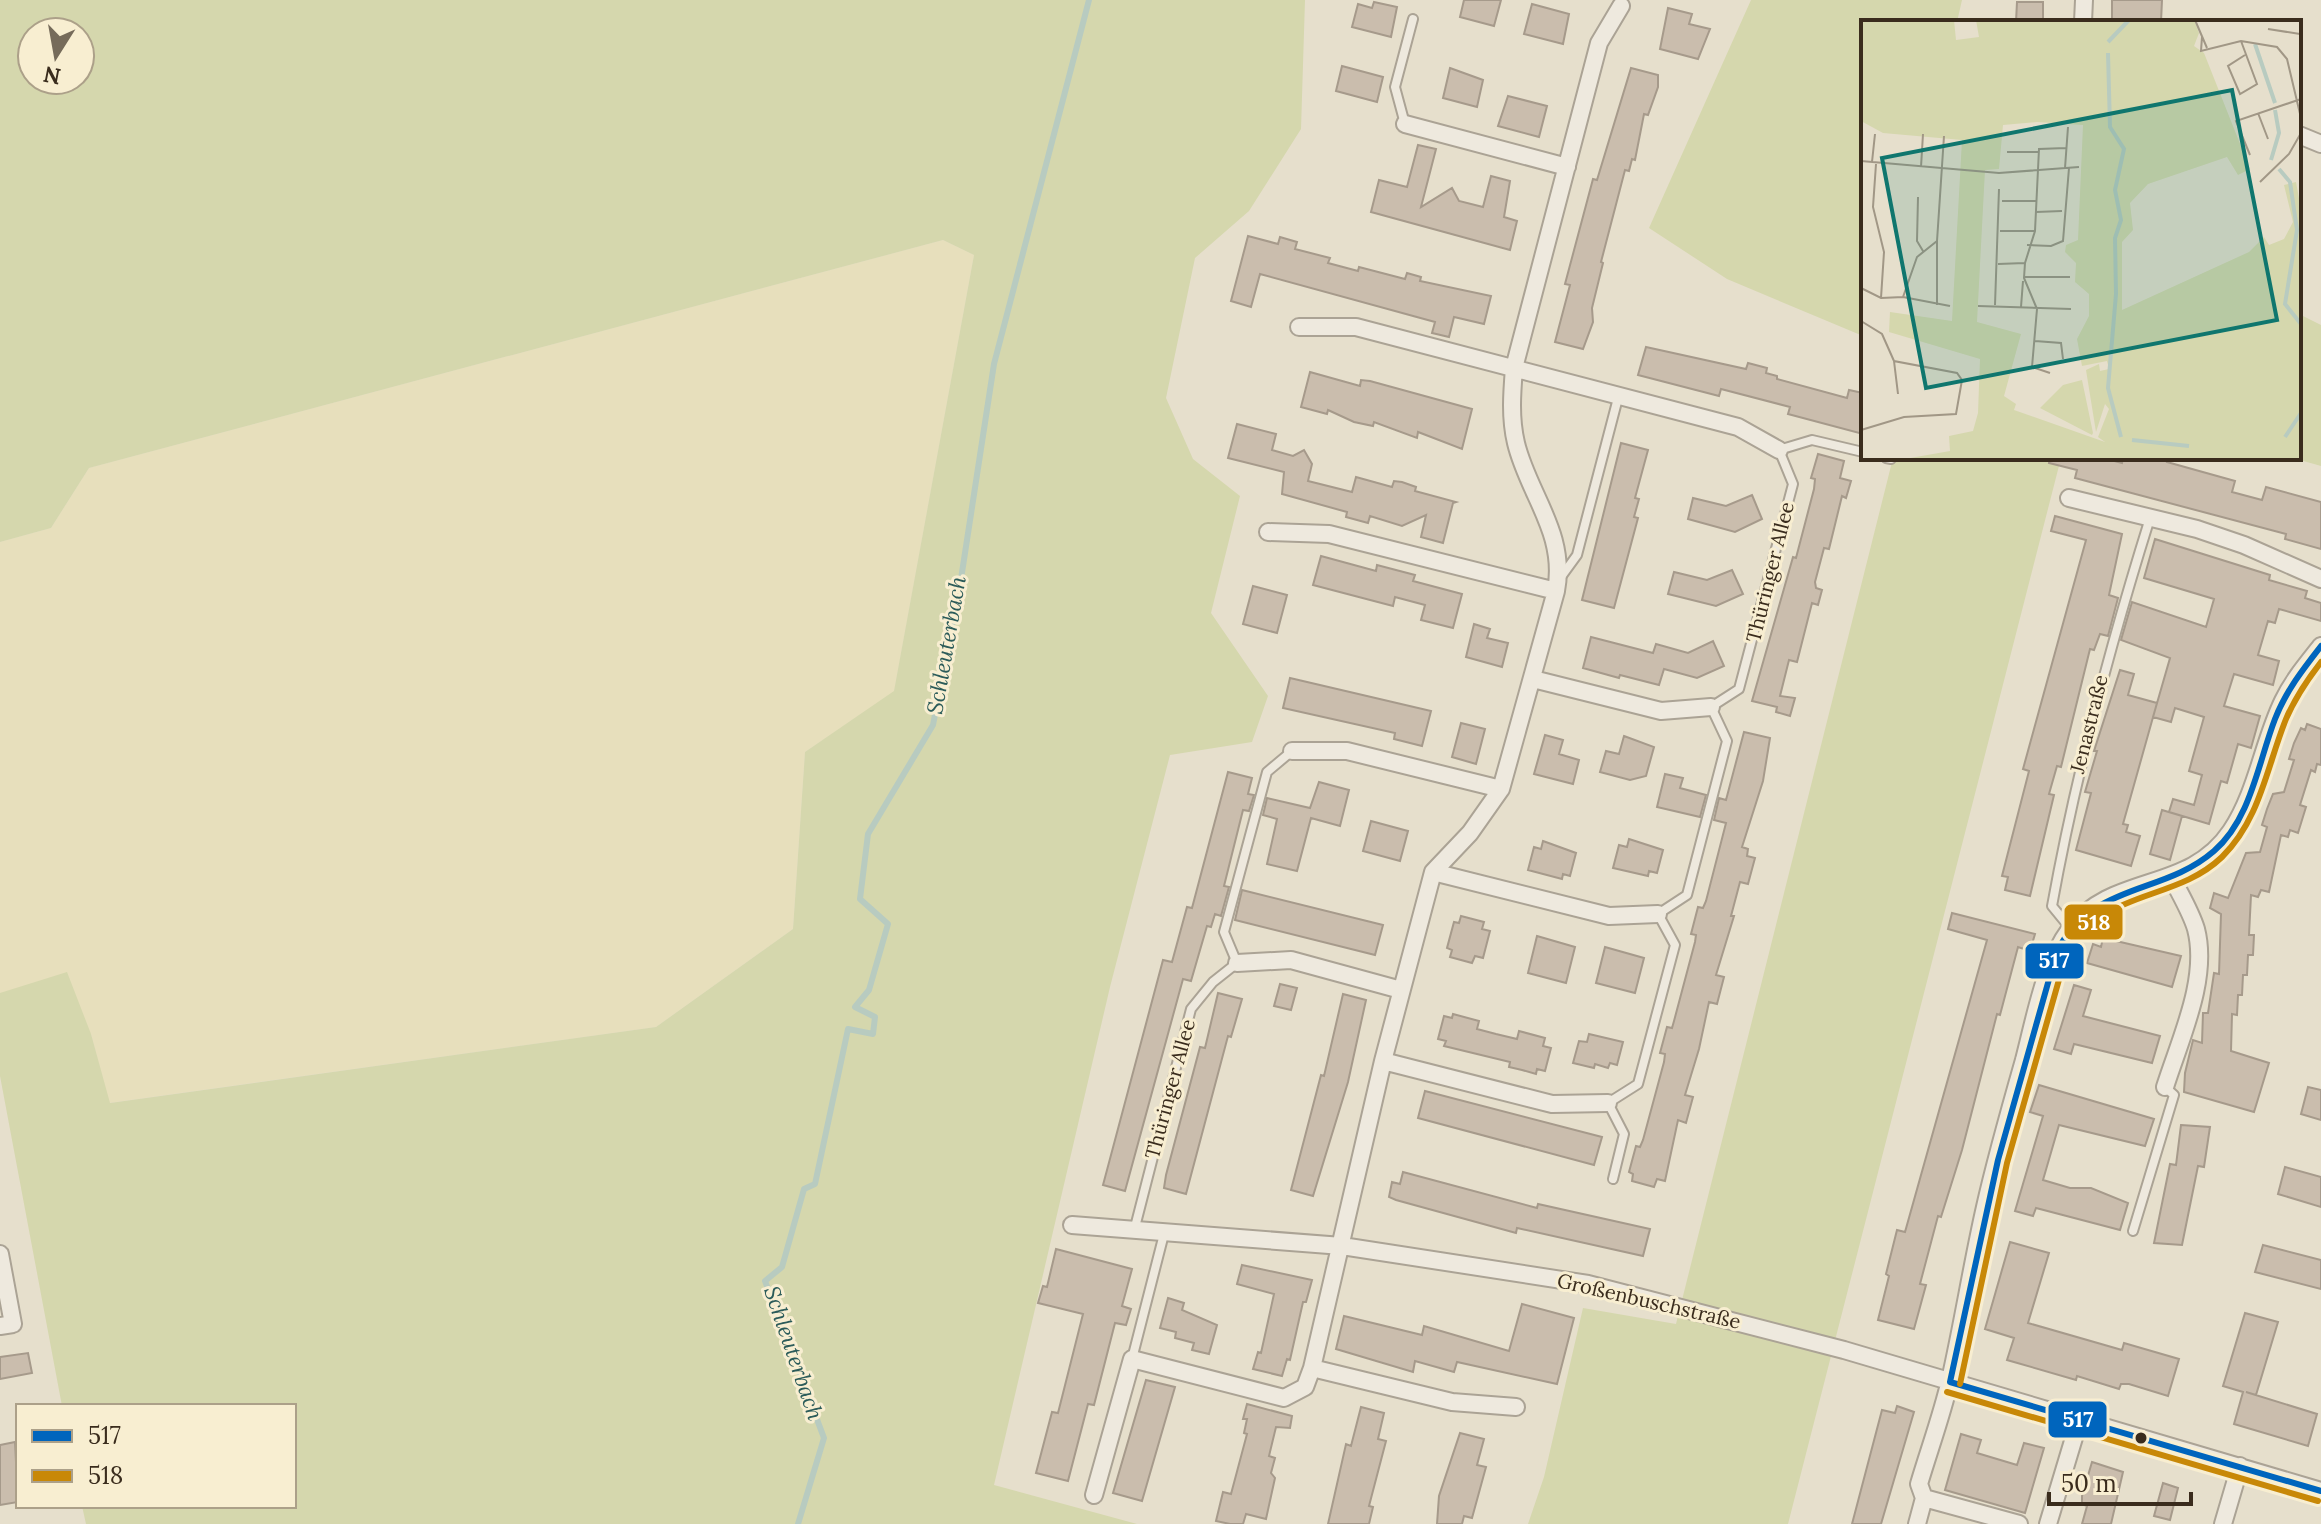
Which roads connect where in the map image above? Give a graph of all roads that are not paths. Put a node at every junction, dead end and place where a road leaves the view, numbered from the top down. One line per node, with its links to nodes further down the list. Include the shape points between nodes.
1 (2084, 0): 4 (street)
2 (1619, 3): 8 (street, via 1599,43)
3 (1413, 19): 5 (lane, via 1395,87)
4 (2083, 20)
5 (1405, 124): 8 (street)
6 (2301, 136): 7 (street)
7 (2321, 144)
8 (1567, 167): 10 (street)
9 (1299, 327): 10 (street, via 1356,327)
10 (1514, 368): 11 (street); 18 (street, via 1511,407 1516,444 1551,521)
11 (1618, 398): 12 (street, via 1738,427); 18 (lane, via 1577,555)
12 (1779, 450): 13 (lane, via 1812,440); 21 (lane, Thüringer Allee, via 1793,484 1739,689)
13 (1861, 452)
14 (2069, 498): 15 (street)
15 (2150, 518): 17 (street, via 2244,545); 27 (lane, Jenastraße, via 2074,783 2052,906)
16 (1268, 532): 18 (street, via 1329,534)
17 (2321, 579)
18 (1557, 586): 20 (street)
19 (2321, 646): 25 (street, via 2283,702 2232,829 2196,867)
20 (1533, 679): 21 (street, via 1661,711); 23 (street)
21 (1711, 707): 26 (lane, via 1727,741 1687,895)
22 (1292, 751): 23 (street, via 1347,751); 28 (lane, via 1267,772 1224,932)
23 (1501, 789): 24 (street)
24 (1433, 872): 26 (street, via 1609,916); 29 (street)
25 (2172, 878): 27 (street, via 2117,892); 31 (street, via 2196,928 2199,955 2191,1006)
26 (1658, 914): 32 (lane, via 1675,945 1638,1084)
27 (2071, 928): 43 (street, via 2052,966 2006,1122)
28 (1237, 963): 29 (street, via 1291,960); 36 (lane, Thüringer Allee, via 1191,1009)
29 (1401, 990): 30 (street)
30 (1383, 1061): 32 (street, via 1552,1104); 38 (street)
31 (2165, 1087): 35 (lane, via 2174,1095)
32 (1608, 1103): 33 (lane, via 1624,1134)
33 (1613, 1179)
34 (1072, 1225): 36 (street, Großenbuschstraße)
35 (2133, 1231)
36 (1134, 1232): 37 (street, Großenbuschstraße)
37 (1164, 1234): 38 (street, Großenbuschstraße); 41 (lane)
38 (1342, 1246): 42 (street); 43 (street, Großenbuschstraße, via 1603,1288)
39 (0, 1254): 40 (street, via 13,1324)
40 (0, 1326)
41 (1132, 1359): 42 (street, via 1284,1398 1305,1387); 48 (street)
42 (1312, 1368): 44 (street, via 1452,1402)
43 (1950, 1382): 45 (street, Großenbuschstraße); 49 (street, via 1919,1484)
44 (1516, 1407)
45 (2079, 1421): 46 (street, Großenbuschstraße); 52 (street)
46 (2240, 1466): 47 (street, Großenbuschstraße); 53 (street)
47 (2321, 1491)
48 (1094, 1495)
49 (1924, 1498): 50 (street); 51 (street)
50 (1917, 1524)
51 (2019, 1524)
52 (2048, 1524)
53 (2223, 1524)

